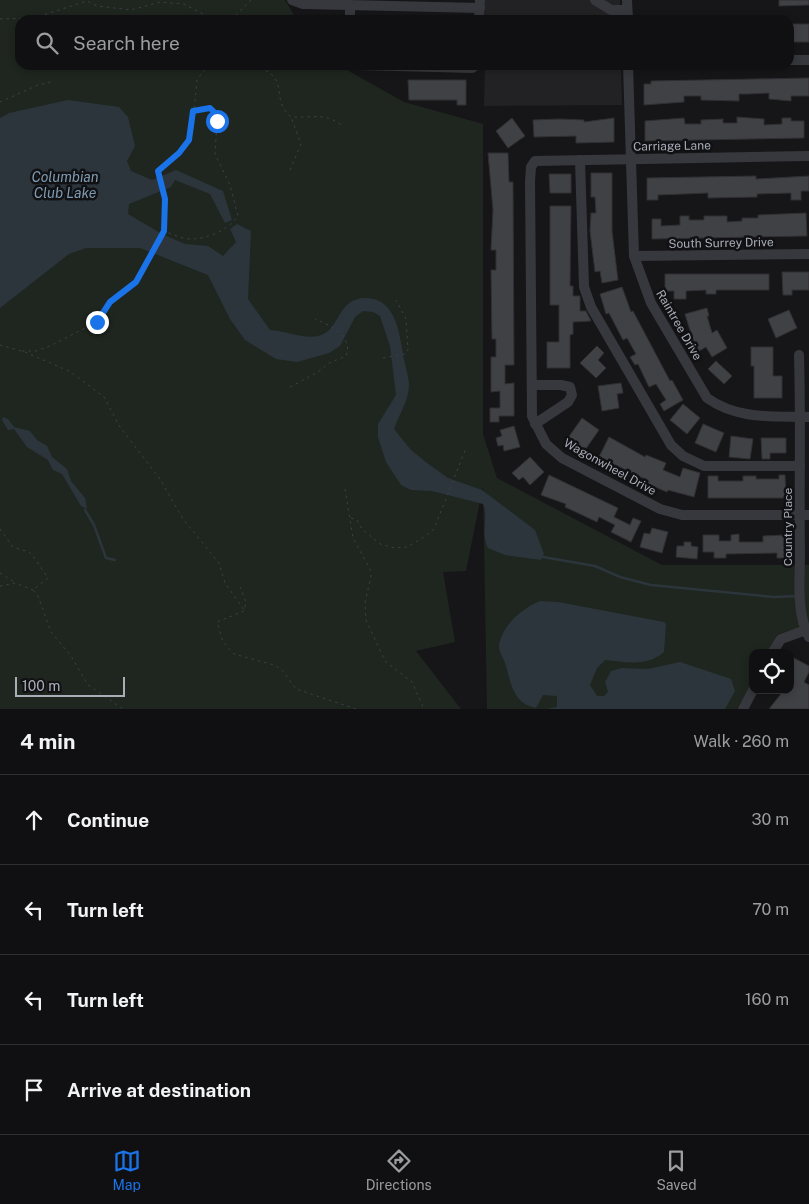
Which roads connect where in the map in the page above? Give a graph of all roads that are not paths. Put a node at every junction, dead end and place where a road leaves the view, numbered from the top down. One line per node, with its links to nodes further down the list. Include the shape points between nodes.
1 (292, 0): 5 (street, via 303,4)
2 (595, 0): 6 (street, via 611,10)
3 (371, 3): 4 (street); 5 (street)
4 (480, 4)
5 (350, 5): 7 (street)
6 (627, 10)
7 (350, 15)
8 (794, 60): 9 (street)
9 (809, 60)
10 (628, 70): 12 (street, Raintree Drive)
11 (809, 156): 12 (street, Carriage Lane)
12 (630, 159): 13 (street, Carriage Lane); 16 (street, Raintree Drive)
13 (580, 160): 14 (street, Carriage Lane); 21 (street, via 584,287 591,307 672,445 682,456 704,466)
14 (535, 161): 18 (street, Wagonwheel Drive, via 530,181)
15 (809, 254): 16 (street, South Surrey Drive)
16 (634, 256): 19 (street, Raintree Drive, via 651,303 708,398 736,413)
17 (799, 355): 19 (street, Country Place)
18 (532, 385): 20 (street, Wagonwheel Drive); 20 (street, via 570,387 572,395 568,402)
19 (805, 417): 21 (street, Country Place)
20 (535, 424): 22 (street, Wagonwheel Drive, via 546,444 562,458 660,508 682,515)
21 (800, 466): 22 (street, Country Place)
22 (804, 515): 23 (street, Country Place, via 800,573 801,611)
23 (807, 633): 24 (street, via 780,639)
24 (774, 649)
25 (751, 694): 26 (street)
26 (744, 709)

